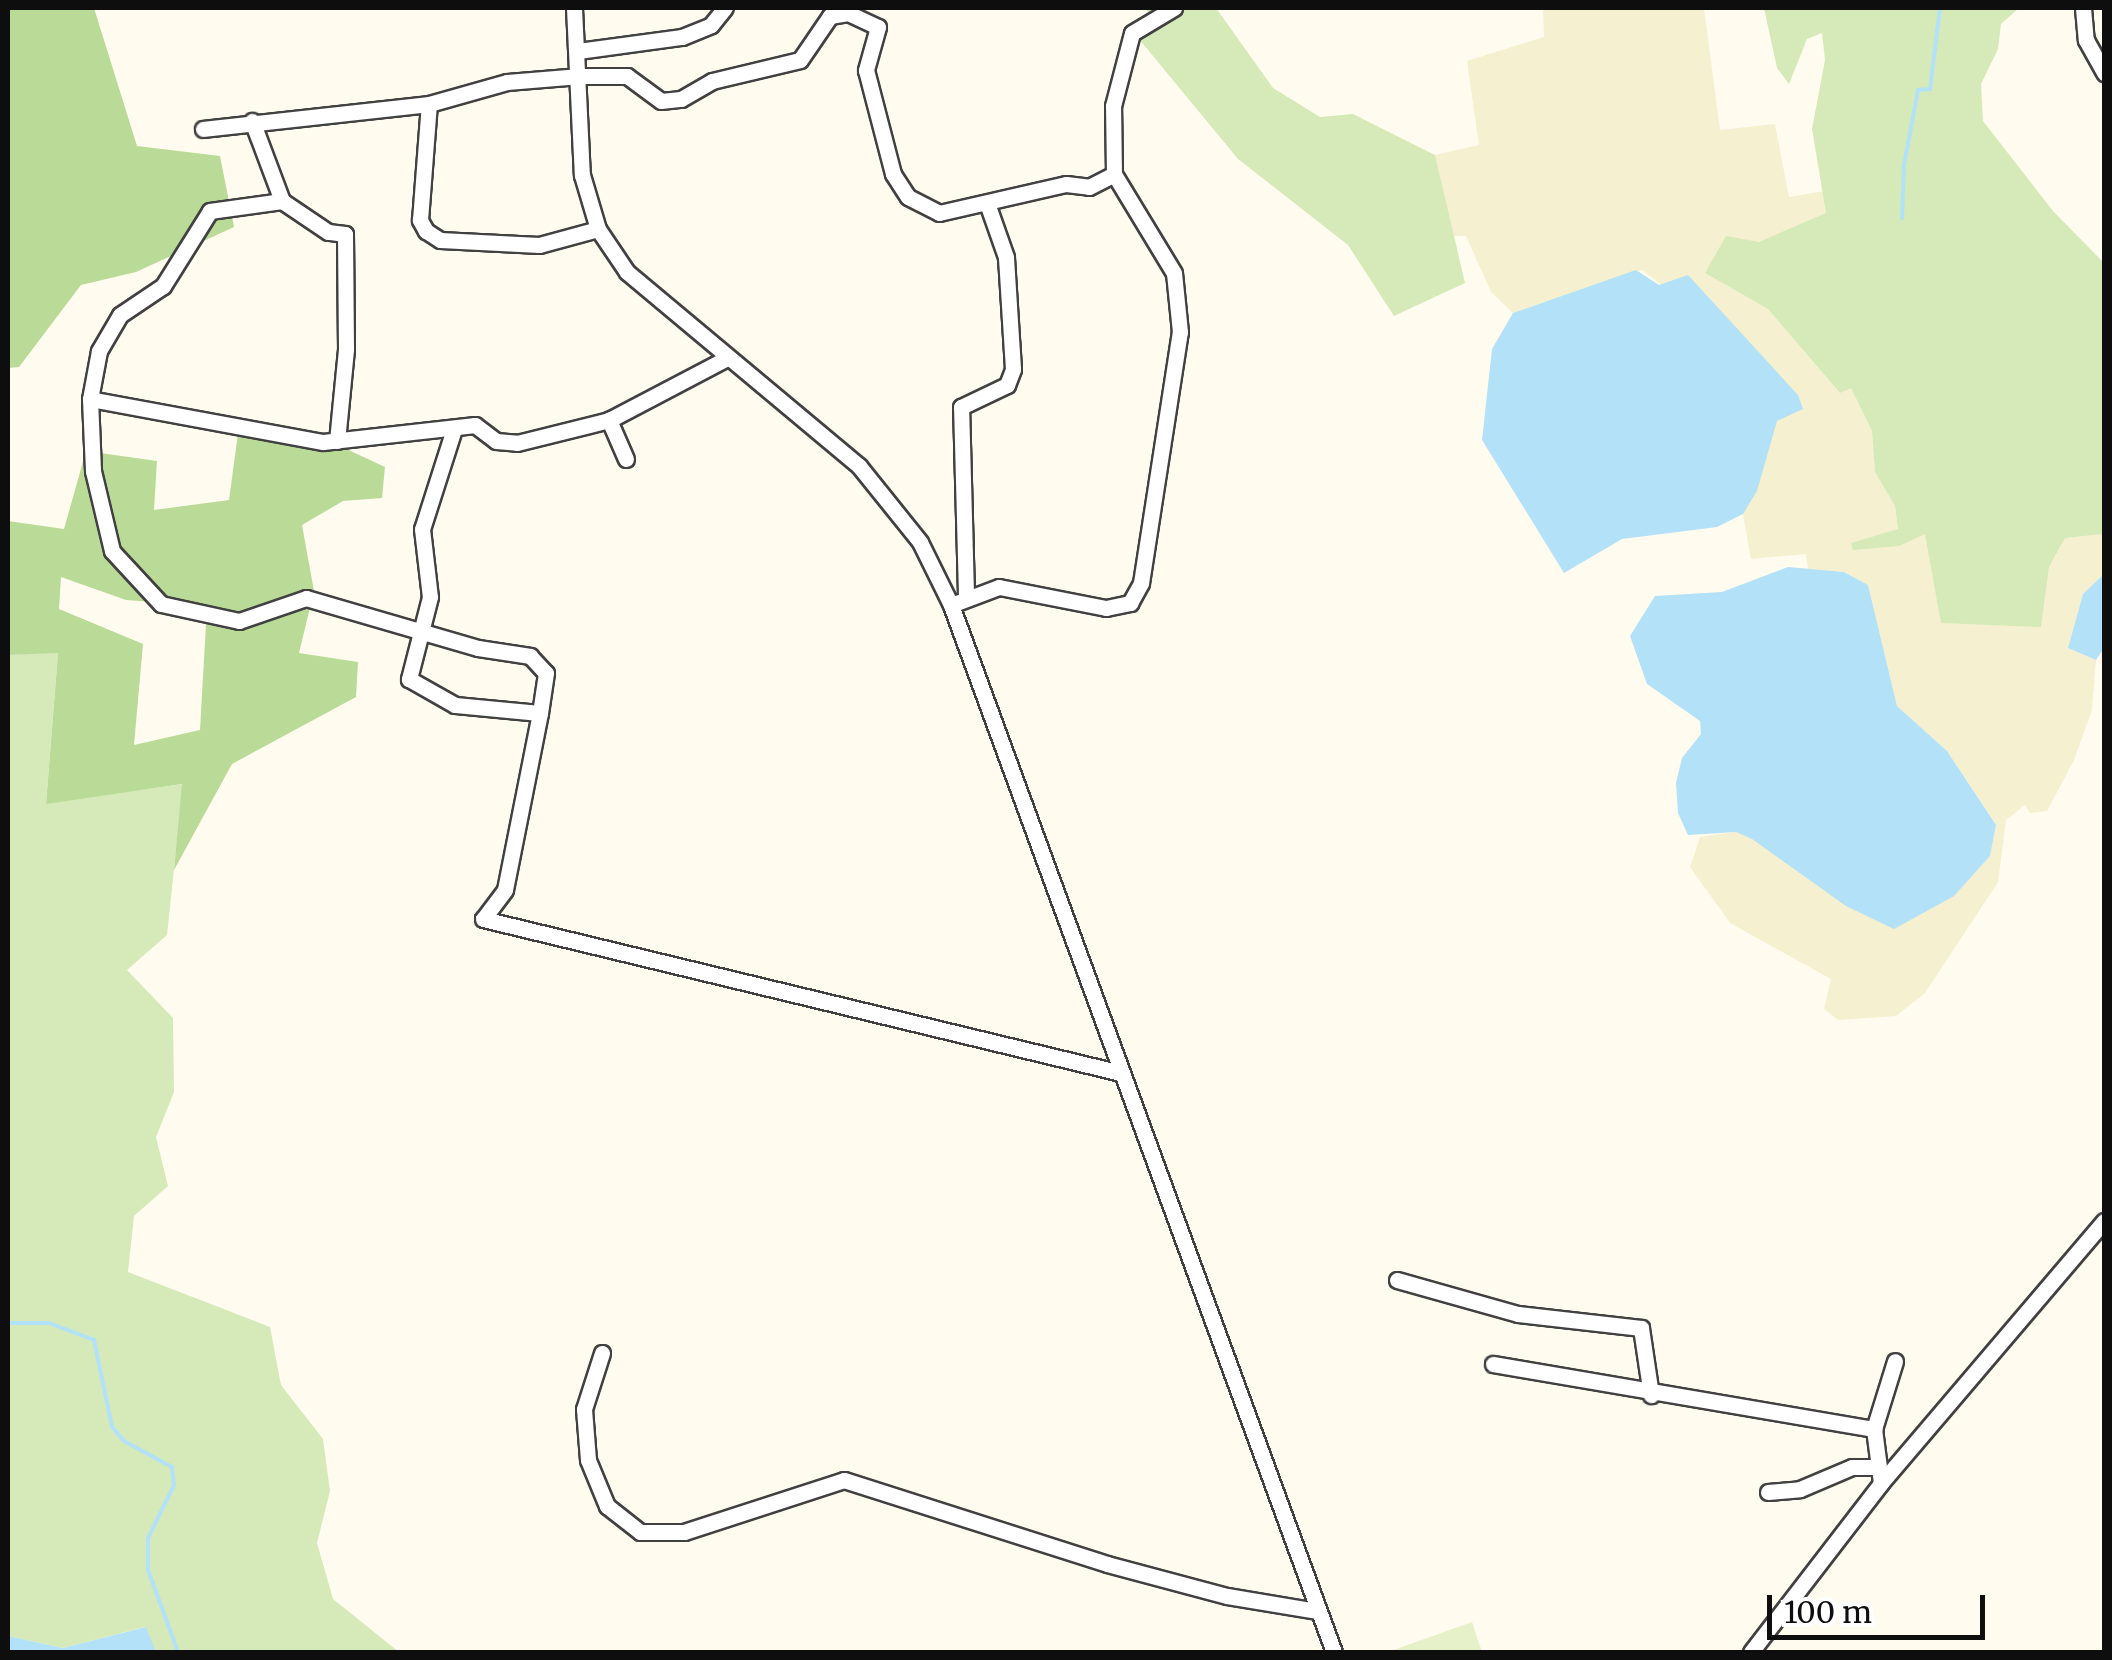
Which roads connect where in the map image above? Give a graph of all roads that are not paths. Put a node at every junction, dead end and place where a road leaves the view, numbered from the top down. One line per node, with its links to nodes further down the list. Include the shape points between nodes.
1 (574, 8): 6 (street)
2 (725, 8): 6 (street, via 711,26 682,37)
3 (1174, 8): 12 (street, via 1132,33 1120,64)
4 (2083, 8): 7 (street, via 2086,40)
5 (825, 12): 8 (street, via 800,60 712,81 680,98 661,101 627,76); 14 (street, via 878,28 866,70 893,174 908,197 939,213)
6 (578, 51): 8 (street)
7 (2104, 73)
8 (580, 76): 9 (street, via 507,82); 15 (street, via 582,175)
9 (430, 104): 10 (street); 15 (street, via 420,220 426,231 440,240 539,245)
10 (252, 121): 11 (street); 13 (street)
11 (204, 129)
12 (1114, 174): 14 (street, via 1089,188 1066,184); 22 (street, via 1174,273 1180,332 1141,583 1130,603 1106,608 998,587)
13 (282, 201): 17 (street, via 210,211 163,286 120,315 99,350); 20 (street, via 328,232 344,234 346,350)
14 (987, 203): 22 (street, via 1006,257 1013,369 1008,384 961,408)
15 (598, 229): 16 (street, via 627,272)
16 (725, 359): 18 (street); 23 (street, via 821,429 859,466 920,542)
17 (90, 399): 20 (street); 24 (street, via 93,471 112,551 161,604 238,621 306,598)
18 (610, 420): 19 (street, via 517,443 496,440 475,425); 21 (street)
19 (454, 429): 20 (street); 24 (street, via 422,529 430,596)
20 (337, 441)
21 (626, 459)
22 (966, 595): 23 (street)
23 (951, 605): 26 (street)
24 (420, 634): 25 (street, via 530,656 546,673); 25 (street, via 409,679 429,696)
25 (540, 713): 26 (street, via 505,890 483,919)
26 (1121, 1073): 36 (street)
27 (2104, 1221): 34 (street)
28 (1396, 1280): 32 (street, via 1518,1314 1641,1328)
29 (602, 1353): 36 (street, via 584,1409 588,1460 607,1506 640,1532 684,1532 844,1480 1106,1564 1227,1596)
30 (1895, 1361): 33 (street)
31 (1493, 1364): 32 (street)
32 (1652, 1395): 33 (street)
33 (1874, 1429): 34 (street)
34 (1879, 1475): 35 (street, via 1852,1466 1800,1490); 38 (street)
35 (1768, 1492)
36 (1318, 1611): 37 (street)
37 (1334, 1652)
38 (1751, 1652)

